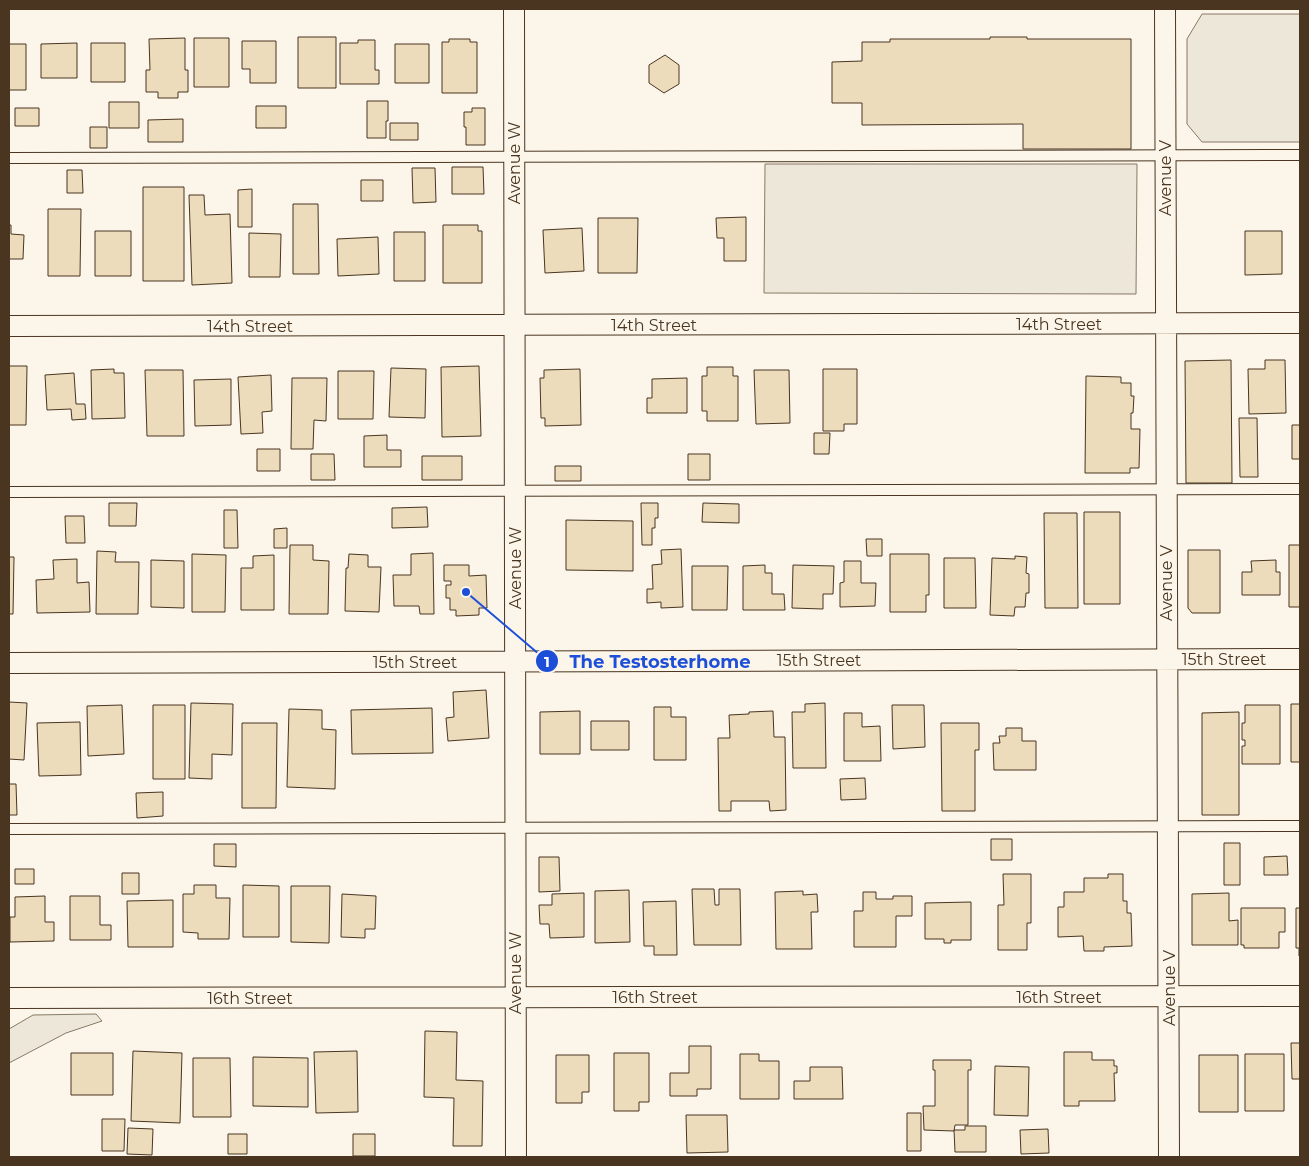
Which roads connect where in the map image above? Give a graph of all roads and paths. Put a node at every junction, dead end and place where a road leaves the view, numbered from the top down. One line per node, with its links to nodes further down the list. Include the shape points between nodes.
1 (514, 9): 3 (street, Avenue W)
2 (1165, 9): 4 (street, Avenue V)
3 (514, 156): 4 (lane); 6 (lane); 9 (street, Avenue W)
4 (1165, 156): 5 (lane); 8 (street, Avenue V)
5 (1300, 156)
6 (9, 158)
7 (1300, 323): 8 (street, 14th Street)
8 (1165, 324): 9 (street, 14th Street); 11 (street, Avenue V)
9 (514, 325): 10 (street, 14th Street); 14 (street, Avenue W)
10 (9, 326)
11 (1166, 489): 12 (lane); 14 (lane); 15 (street, Avenue V)
12 (1300, 489)
13 (9, 492): 14 (lane)
14 (515, 492): 17 (street, Avenue W)
15 (1167, 659): 16 (street, 15th Street); 17 (street, 15th Street); 19 (street, Avenue V)
16 (1300, 659)
17 (515, 662): 18 (street, 15th Street); 21 (street, Avenue W)
18 (9, 663)
19 (1168, 826): 20 (lane); 21 (lane); 23 (street, Avenue V)
20 (1300, 826)
21 (515, 828): 22 (lane); 26 (street, Avenue W)
22 (9, 829)
23 (1169, 996): 24 (street, 16th Street); 26 (street, 16th Street); 28 (street, Avenue V)
24 (1300, 996)
25 (9, 998): 26 (street, 16th Street)
26 (516, 998): 27 (street, Avenue W)
27 (516, 1157)
28 (1169, 1157)

